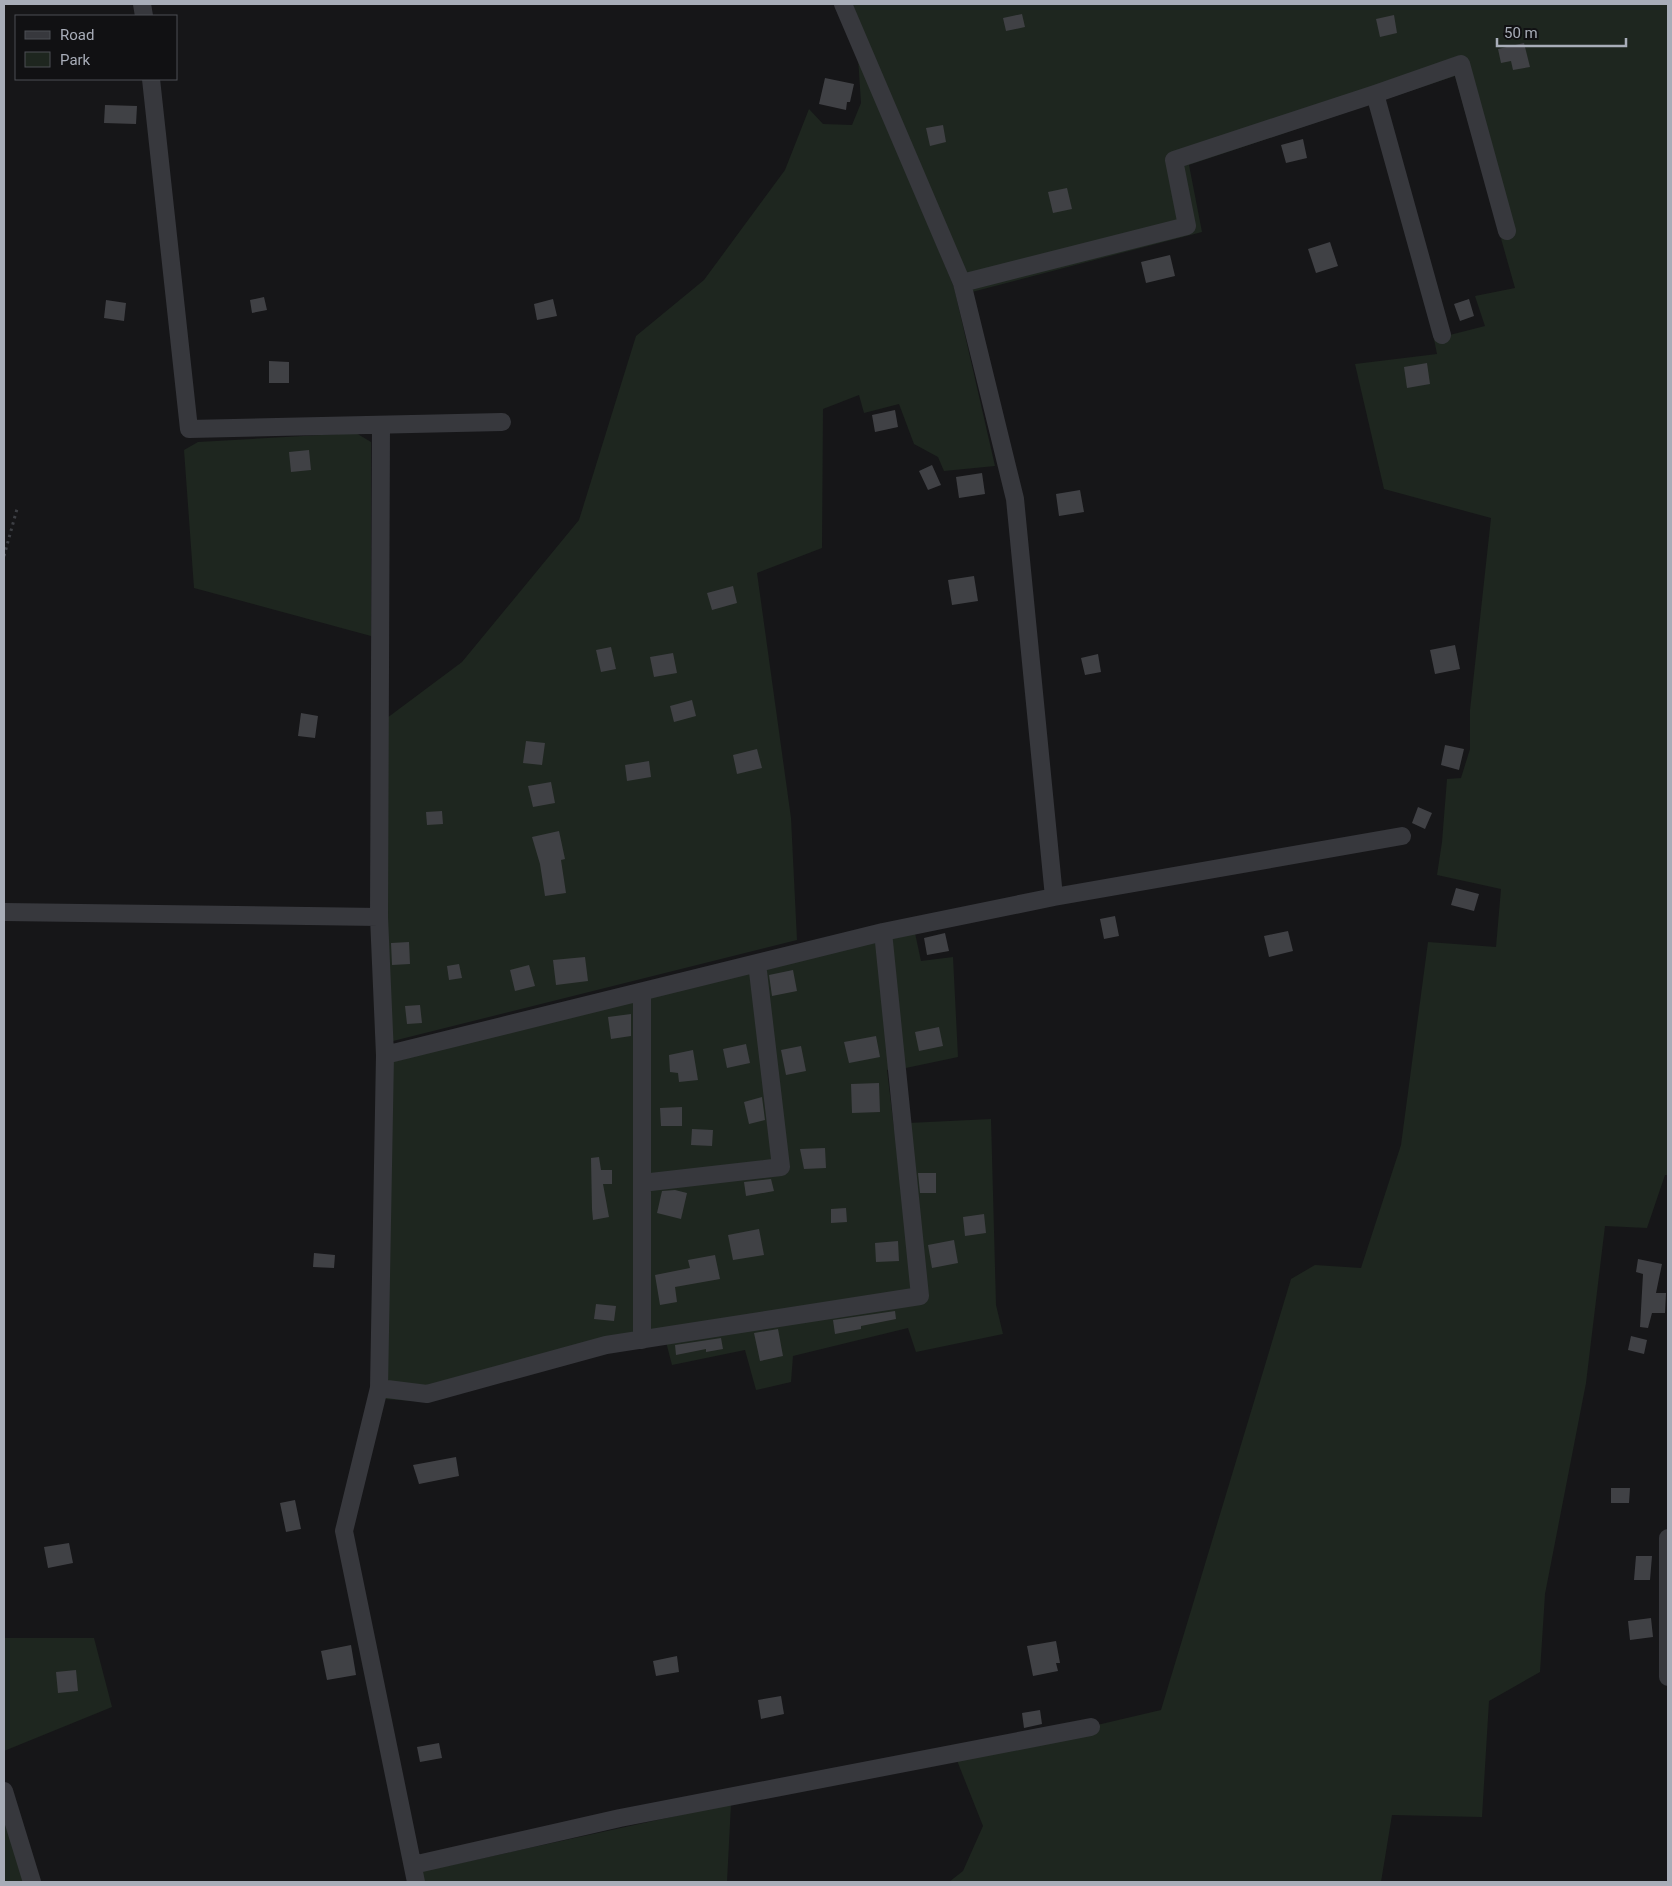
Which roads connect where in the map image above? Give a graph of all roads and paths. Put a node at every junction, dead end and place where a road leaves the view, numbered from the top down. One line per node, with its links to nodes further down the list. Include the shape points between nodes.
1 (843, 4): 5 (street)
2 (150, 80): 8 (street, via 189,429)
3 (1375, 94): 4 (street, via 1461,64); 5 (street, via 1174,160 1187,226); 6 (street)
4 (1507, 231)
5 (962, 283): 12 (street, via 1015,499)
6 (1442, 336)
7 (502, 422): 8 (street)
8 (381, 425): 14 (street)
9 (17, 509): 10 (path)
10 (4, 556)
11 (1402, 836): 12 (street)
12 (1054, 897): 15 (street)
13 (4, 912): 14 (street)
14 (379, 918): 18 (street)
15 (882, 932): 16 (street); 20 (street, via 920,1296)
16 (757, 963): 17 (street); 19 (street, via 781,1167)
17 (642, 992): 18 (street); 19 (street)
18 (385, 1055): 21 (street)
19 (642, 1183): 20 (street)
20 (642, 1340): 21 (street, via 606,1345 426,1394)
21 (379, 1388): 26 (street, via 344,1531)
22 (1668, 1538): 23 (street)
23 (1668, 1677)
24 (1091, 1727): 26 (street, via 620,1818)
25 (4, 1791): 27 (street)
26 (413, 1865): 28 (street)
27 (32, 1882)
28 (416, 1882)

